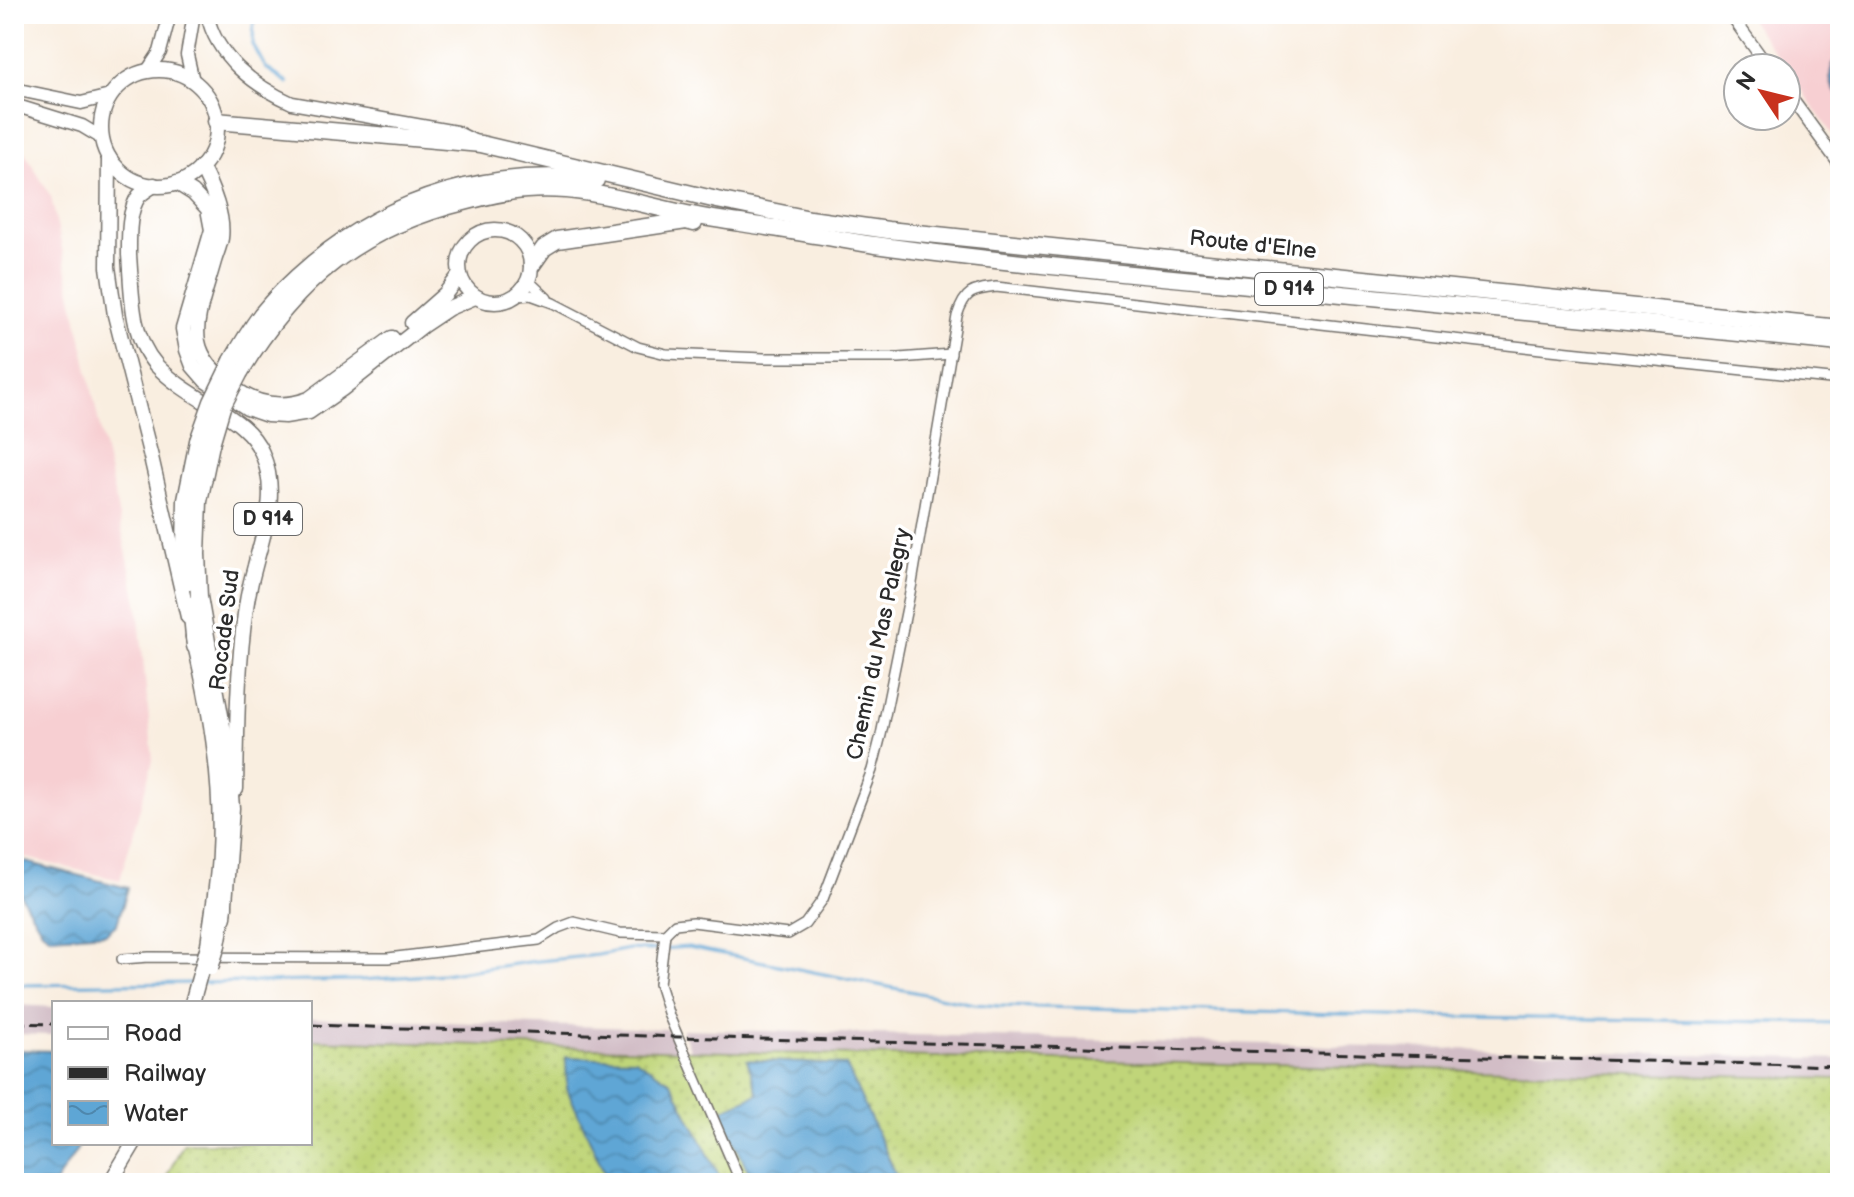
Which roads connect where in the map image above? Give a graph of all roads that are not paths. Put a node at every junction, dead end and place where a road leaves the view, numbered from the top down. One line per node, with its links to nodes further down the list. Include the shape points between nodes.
1 (170, 14): 6 (main road, via 160,52)
2 (194, 14): 7 (main road, via 187,55)
3 (207, 14): 14 (main road, via 218,43 235,66 272,94 292,103 456,132)
4 (1730, 14): 5 (street)
5 (1757, 52)
6 (148, 70): 7 (main road, via 179,73); 9 (main road, via 133,75)
7 (193, 81): 12 (main road, via 207,96)
8 (14, 89): 9 (main road, via 81,103)
9 (110, 96): 13 (main road, via 102,116)
10 (14, 105): 13 (main road, via 82,126)
11 (1802, 113): 16 (street)
12 (216, 121): 14 (highway); 17 (main road, via 214,146)
13 (102, 138): 15 (main road)
14 (481, 144): 20 (highway)
15 (109, 158): 19 (main road, via 129,177); 37 (main road, Rocade Sud / D 914, via 108,267 115,315)
16 (1840, 165)
17 (201, 167): 18 (main road); 23 (main road, via 220,214 221,236 200,310 199,349 226,382 260,402 294,405 309,399 415,321)
18 (177, 183): 19 (main road); 26 (main road, via 208,209 212,230 183,329 187,350 206,381 247,408 276,416 309,412 422,326)
19 (154, 185): 38 (main road, Rocade Sud / D 914, via 139,196 132,211 129,249 133,312 142,343 154,364 178,385 247,430 260,449 272,492 243,630 234,845)
20 (665, 188): 24 (highway, Route d'Elne / D 914, via 888,230); 34 (highway, D 914, via 563,176 511,178 439,193 399,208 333,246 297,276 263,313)
21 (874, 245): 22 (highway, via 686,221 557,240 544,248); 30 (highway, Route d'Elne / D 914); 34 (highway, D 914, via 695,216 601,193 558,189 492,195 413,217 344,253 304,287)
22 (530, 273): 23 (main road, via 523,242 507,231 488,230 461,250); 25 (main road); 27 (street)
23 (459, 276): 26 (main road)
24 (1425, 285): 28 (highway, via 1573,292); 29 (highway, Route d'Elne / D 914)
25 (517, 296): 26 (main road, via 504,302); 27 (street)
26 (475, 297)
27 (553, 303): 32 (street, via 638,347 666,354)
28 (1840, 318)
29 (1840, 328)
30 (1704, 331): 31 (highway, Route d'Elne / D 914); 33 (highway)
31 (1840, 343)
32 (951, 354): 35 (street, via 966,295 996,287); 39 (street, Chemin du Mas Palegry, via 881,735 823,899 805,924 788,934 693,922 675,924)
33 (1840, 354)
34 (236, 367): 36 (highway, D 914, bridge)
35 (1840, 380)
36 (204, 443): 37 (highway, D 914, via 186,500); 38 (highway, D 914, via 199,597 231,808)
37 (195, 646): 40 (main road, Rocade Sud / D 914, via 218,779)
38 (223, 917): 40 (main road, Rocade Sud / D 914)
39 (664, 937): 41 (street, via 574,922 539,940 388,958); 48 (street, via 659,984 669,1016)
40 (213, 945): 42 (main road, Rocade Sud / D 914, bridge); 43 (main road, Rocade Sud / D 914, bridge)
41 (122, 959)
42 (193, 1001)
43 (202, 1001)
44 (133, 1145): 46 (main road)
45 (142, 1145): 47 (main road)
46 (110, 1183)
47 (119, 1183)
48 (741, 1183)

